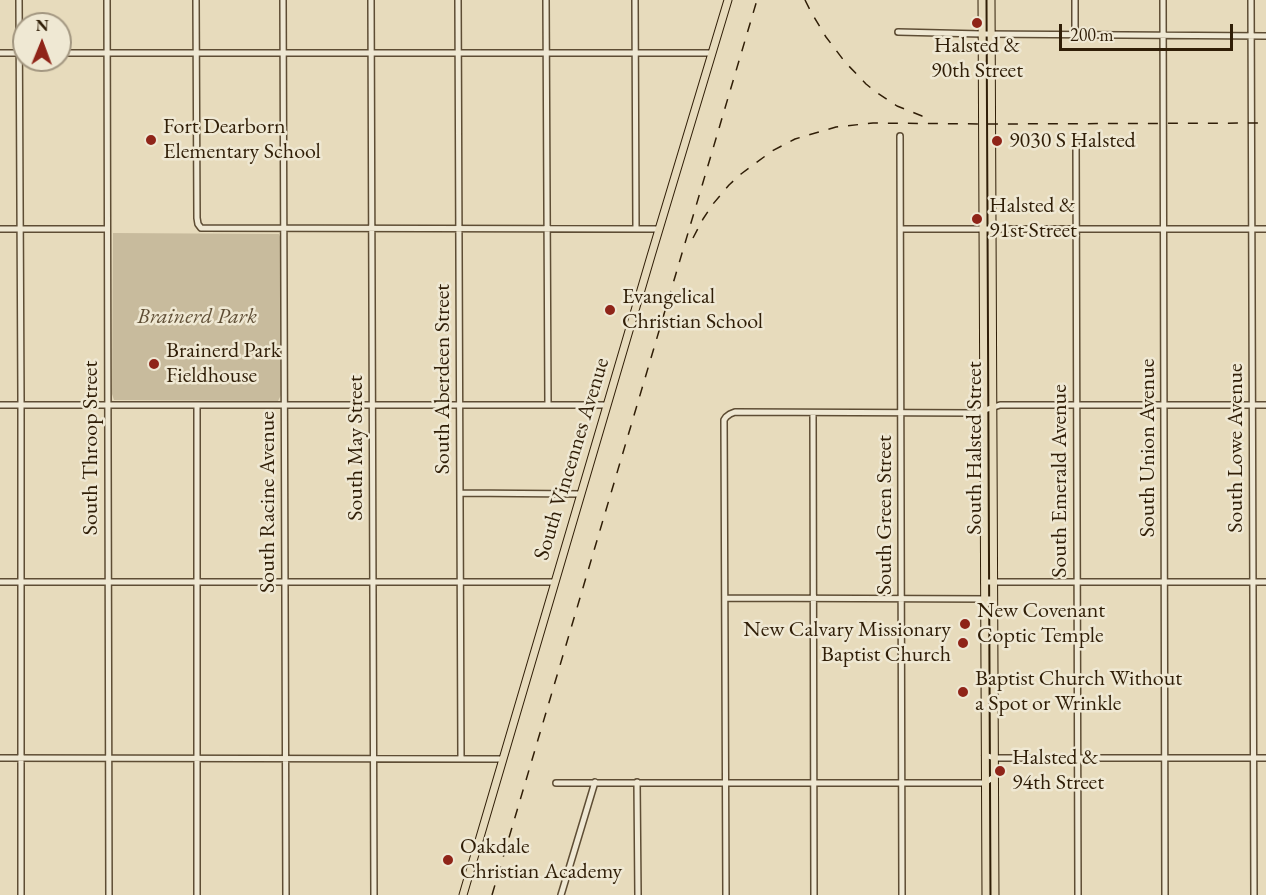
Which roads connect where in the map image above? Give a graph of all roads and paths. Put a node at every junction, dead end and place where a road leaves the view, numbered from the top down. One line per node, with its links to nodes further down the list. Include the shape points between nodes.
1 (107, 0): 22 (street, South Throop Street)
2 (196, 0): 23 (street)
3 (284, 0): 24 (street, South Racine Avenue)
4 (370, 0): 25 (street, South May Street)
5 (458, 0): 26 (street, South Aberdeen Street)
6 (546, 0): 27 (street)
7 (634, 0): 28 (street)
8 (728, 0): 29 (main road, South Vincennes Avenue)
9 (982, 0): 15 (main road, South Halsted Street)
10 (992, 0): 16 (main road, South Halsted Street)
11 (1075, 0): 17 (street)
12 (1163, 0): 18 (street, South Union Avenue)
13 (1251, 0): 19 (street, South Lowe Avenue)
14 (898, 32): 15 (street)
15 (982, 34): 16 (street); 43 (main road, South Halsted Street)
16 (992, 34): 17 (street); 44 (main road, South Halsted Street)
17 (1075, 34): 18 (street)
18 (1163, 35): 19 (street); 46 (street, South Union Avenue)
19 (1251, 36): 20 (street); 47 (street, South Lowe Avenue)
20 (1266, 36)
21 (72, 53): 22 (street)
22 (107, 53): 23 (street); 35 (street, South Throop Street)
23 (196, 53): 24 (street); 36 (street, via 198,225)
24 (284, 53): 25 (street); 36 (street, South Racine Avenue)
25 (371, 53): 26 (street); 37 (street, South May Street)
26 (459, 53): 27 (street); 38 (street, South Aberdeen Street)
27 (547, 53): 28 (street); 39 (street)
28 (635, 53): 29 (street); 40 (street)
29 (712, 53): 41 (main road, South Vincennes Avenue)
30 (22, 72): 34 (street)
31 (900, 136): 42 (street, South Green Street)
32 (1076, 138): 45 (street, South Emerald Avenue)
33 (0, 229): 34 (street)
34 (20, 229): 35 (street); 50 (street)
35 (107, 229): 51 (street, South Throop Street)
36 (284, 229): 37 (street); 53 (street, South Racine Avenue)
37 (371, 229): 38 (street); 54 (street, South May Street)
38 (459, 229): 39 (street); 55 (street, South Aberdeen Street)
39 (548, 229): 40 (street); 56 (street)
40 (636, 229): 41 (street)
41 (659, 229): 57 (main road, South Vincennes Avenue)
42 (901, 229): 43 (street); 65 (street, South Green Street)
43 (983, 229): 44 (street); 63 (main road, South Halsted Street)
44 (992, 229): 45 (street); 62 (main road, South Halsted Street)
45 (1076, 229): 46 (street); 58 (street, South Emerald Avenue)
46 (1164, 229): 47 (street); 59 (street, South Union Avenue)
47 (1251, 229): 48 (street); 60 (street, South Lowe Avenue)
48 (1266, 229)
49 (0, 405): 50 (street)
50 (21, 405): 51 (street); 69 (street)
51 (108, 405): 52 (street); 70 (street, South Throop Street)
52 (197, 405): 53 (street); 71 (street)
53 (285, 405): 54 (street); 72 (street, South Racine Avenue)
54 (372, 405): 55 (street); 73 (street, South May Street)
55 (460, 405): 56 (street); 66 (street, South Aberdeen Street)
56 (548, 405): 57 (street)
57 (607, 405): 67 (main road, South Vincennes Avenue)
58 (1077, 405): 59 (street); 62 (street); 78 (street, South Emerald Avenue)
59 (1164, 405): 60 (street); 79 (street, South Union Avenue)
60 (1252, 405): 61 (street); 80 (street, South Lowe Avenue)
61 (1266, 405)
62 (993, 408): 63 (street); 77 (main road, South Halsted Street)
63 (984, 411): 65 (street); 76 (main road, South Halsted Street)
64 (813, 413): 65 (street); 82 (street, via 735,412 724,420); 83 (street)
65 (901, 414): 84 (street, South Green Street)
66 (460, 493): 67 (street); 74 (street, South Aberdeen Street)
67 (580, 494): 75 (main road, South Vincennes Avenue)
68 (0, 582): 69 (street)
69 (21, 582): 70 (street); 89 (street)
70 (108, 582): 71 (street); 90 (street, South Throop Street)
71 (197, 582): 72 (street); 91 (street)
72 (285, 582): 73 (street); 92 (street, South Racine Avenue)
73 (373, 582): 74 (street); 93 (street, South May Street)
74 (460, 582): 75 (street); 94 (street, South Aberdeen Street)
75 (555, 582): 100 (main road, South Vincennes Avenue)
76 (984, 582): 77 (street); 85 (main road, South Halsted Street)
77 (994, 582): 78 (street); 86 (main road, South Halsted Street)
78 (1077, 582): 79 (street); 96 (street, South Emerald Avenue)
79 (1165, 582): 80 (street); 97 (street, South Union Avenue)
80 (1253, 582): 81 (street); 98 (street, South Lowe Avenue)
81 (1266, 582)
82 (725, 598): 83 (street); 105 (street)
83 (813, 598): 84 (street); 106 (street)
84 (902, 598): 85 (street); 107 (street, South Green Street)
85 (984, 599): 86 (street); 87 (main road, South Halsted Street)
86 (994, 599): 95 (main road, South Halsted Street)
87 (985, 755): 95 (street); 108 (main road, South Halsted Street)
88 (0, 758): 89 (street)
89 (21, 758): 90 (street); 109 (street)
90 (109, 758): 91 (street); 110 (street, South Throop Street)
91 (197, 758): 92 (street); 111 (street)
92 (285, 758): 93 (street); 112 (street, South Racine Avenue)
93 (373, 758): 94 (street); 113 (street, South May Street)
94 (461, 758): 100 (street)
95 (994, 758): 96 (street); 101 (main road, South Halsted Street)
96 (1077, 758): 97 (street); 122 (street, South Emerald Avenue)
97 (1165, 758): 98 (street); 123 (street, South Union Avenue)
98 (1254, 758): 99 (street); 124 (street, South Lowe Avenue)
99 (1266, 758)
100 (502, 759): 114 (main road, South Vincennes Avenue)
101 (994, 776): 108 (street); 121 (main road, South Halsted Street)
102 (595, 782): 103 (street); 104 (street); 115 (street)
103 (637, 782): 105 (street); 116 (street)
104 (556, 783)
105 (726, 783): 106 (street); 117 (street)
106 (814, 783): 107 (street); 118 (street)
107 (902, 783): 108 (street); 119 (street, South Green Street)
108 (985, 783): 120 (main road, South Halsted Street)
109 (21, 895)
110 (109, 895)
111 (197, 895)
112 (286, 895)
113 (374, 895)
114 (463, 895)
115 (561, 895)
116 (638, 895)
117 (726, 895)
118 (814, 895)
119 (902, 895)
120 (986, 895)
121 (995, 895)
122 (1078, 895)
123 (1165, 895)
124 (1254, 895)

